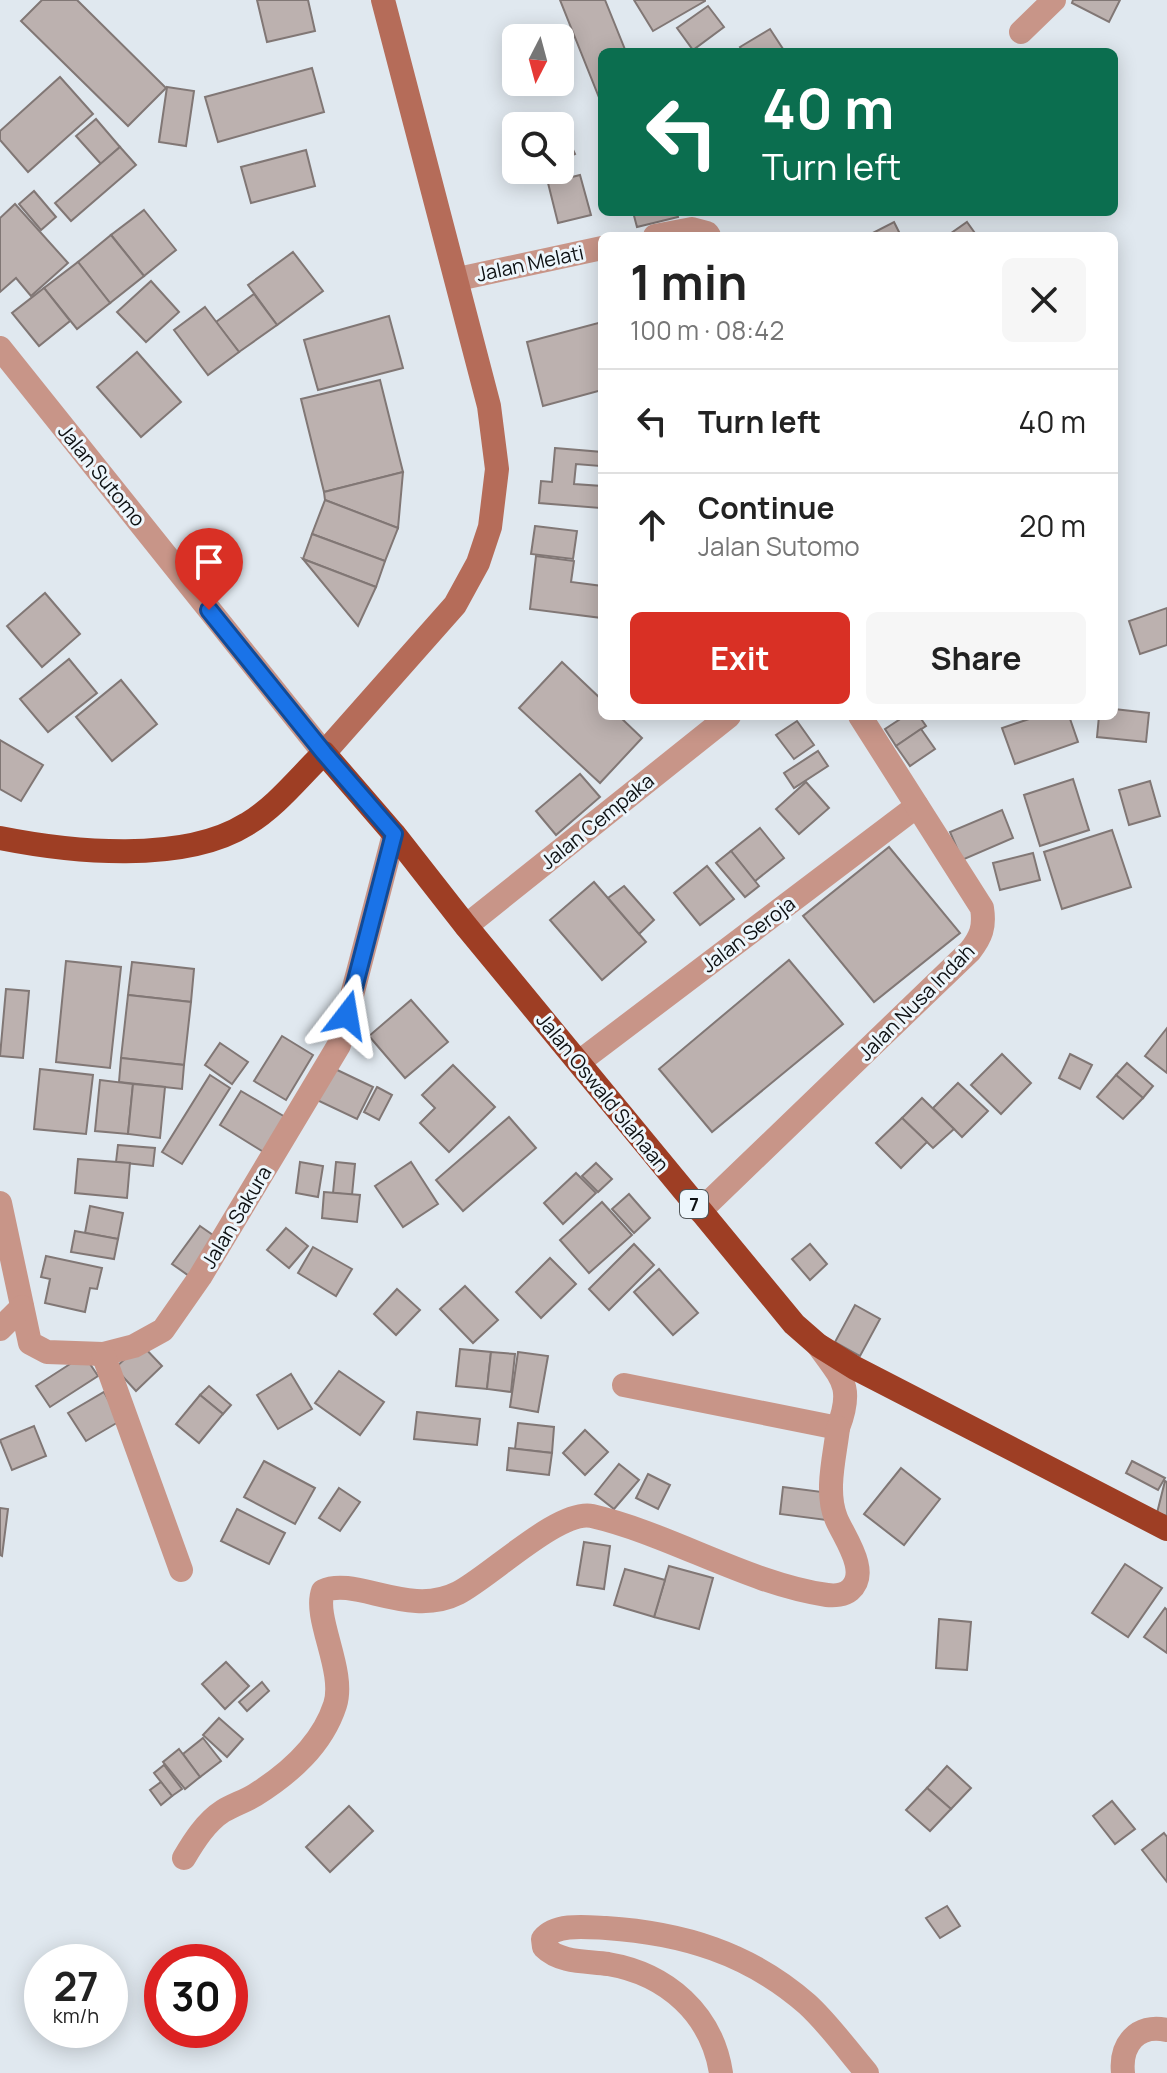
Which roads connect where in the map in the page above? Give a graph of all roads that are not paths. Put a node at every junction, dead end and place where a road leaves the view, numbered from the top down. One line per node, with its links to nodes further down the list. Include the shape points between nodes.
1 (383, 0): 7 (main road)
2 (1054, 0): 3 (street)
3 (1021, 32)
4 (676, 232): 5 (street)
5 (703, 232)
6 (598, 249): 7 (street, Jalan Melati)
7 (458, 279): 11 (main road, via 489,406 497,469 490,527 455,605)
8 (0, 348): 11 (street, Jalan Sutomo)
9 (724, 720): 15 (street, Jalan Cempaka)
10 (863, 720): 12 (street, Jalan Nusa Indah)
11 (324, 753): 13 (highway, Jalan Oswald Siahaan / 7); 14 (highway, via 247,825 213,839 126,851)
12 (917, 806): 16 (street, Jalan Seroja); 18 (street, Jalan Nusa Indah, via 982,908 980,938)
13 (394, 834): 15 (highway, Jalan Oswald Siahaan / 7); 22 (street, Jalan Sakura, via 339,1045 163,1330 134,1346)
14 (0, 838)
15 (466, 926): 16 (highway, Jalan Oswald Siahaan / 7)
16 (579, 1062): 18 (highway, Jalan Oswald Siahaan / 7)
17 (0, 1203): 19 (street, Jalan Sakura)
18 (700, 1211): 21 (highway, Jalan Oswald Siahaan / 7, via 794,1324)
19 (22, 1307): 20 (street); 22 (street, Jalan Sakura, via 30,1343 47,1352)
20 (0, 1329)
21 (818, 1345): 24 (street, via 846,1385 846,1407); 25 (highway, Jalan Oswald Siahaan / 7)
22 (103, 1354): 26 (street)
23 (624, 1385): 24 (street)
24 (838, 1428): 27 (street, via 832,1505 857,1568 857,1580 842,1594 785,1585 588,1515 558,1523 456,1594 426,1603 340,1588 323,1591 321,1606 337,1677 336,1703 320,1738 295,1766 221,1812)
25 (1167, 1529)
26 (181, 1570)
27 (184, 1858)
28 (1167, 2030): 31 (street, via 1148,2029 1135,2036 1125,2046)
29 (721, 2073): 30 (street, via 708,2029 680,1995 655,1979 613,1965 560,1957 544,1947 543,1939 560,1928 645,1931 673,1935 740,1959 809,2006)
30 (867, 2073)
31 (1123, 2073)

